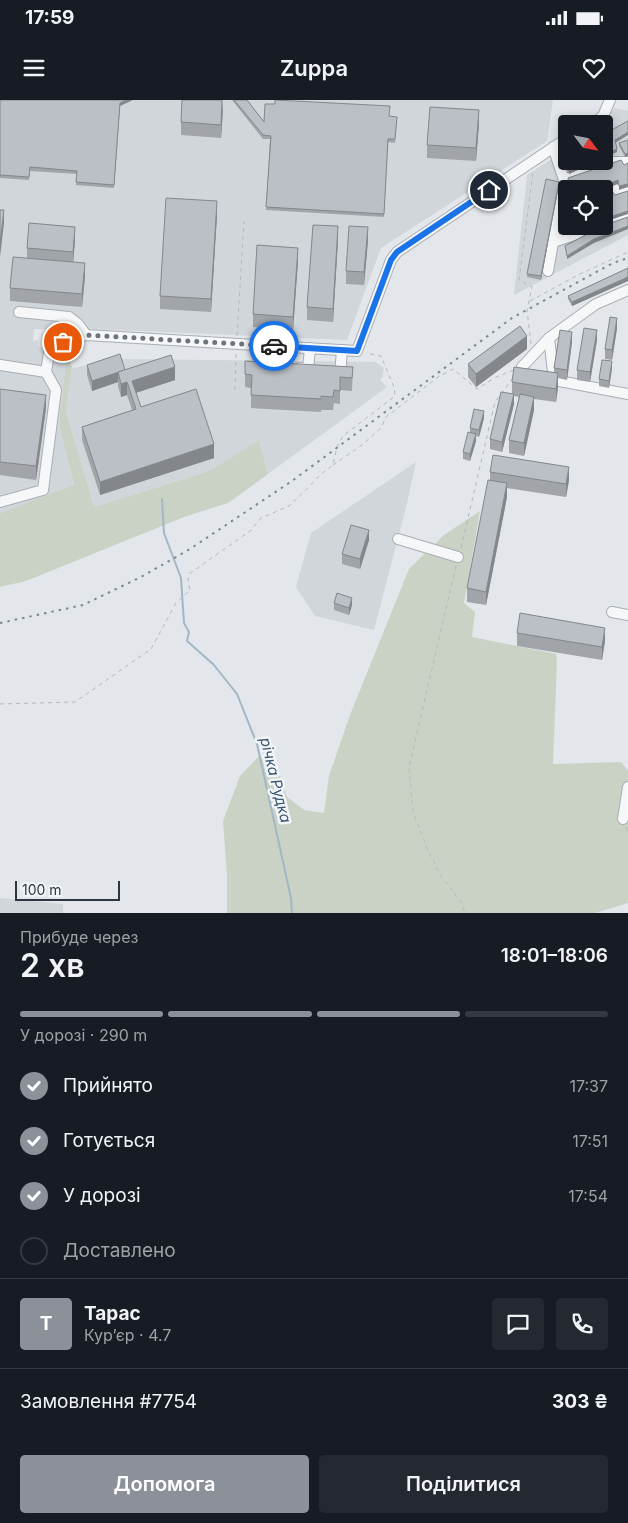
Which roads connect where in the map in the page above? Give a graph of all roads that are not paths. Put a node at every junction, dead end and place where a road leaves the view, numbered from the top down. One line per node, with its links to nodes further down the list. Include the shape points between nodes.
1 (610, 100): 2 (street)
2 (603, 115)
3 (558, 144): 4 (street)
4 (553, 147): 6 (street); 20 (street, via 397,252 391,260 357,351)
5 (628, 162): 6 (street, via 614,162)
6 (564, 180)
7 (613, 190): 8 (street, via 616,189 618,194)
8 (628, 190)
9 (628, 217): 10 (street)
10 (613, 222)
11 (558, 226): 13 (street)
12 (575, 235): 13 (street)
13 (554, 242): 14 (street)
14 (548, 272)
15 (628, 290): 18 (street, via 596,304)
16 (19, 312): 17 (street, via 69,317)
17 (86, 335): 19 (street); 24 (street, via 63,342 49,353)
18 (549, 338): 22 (street); 26 (street, via 554,380)
19 (310, 348): 20 (street); 23 (street, via 308,368)
20 (342, 350): 25 (street)
21 (0, 365): 24 (street)
22 (522, 367)
23 (290, 368)
24 (46, 372): 27 (street, via 56,390 43,490)
25 (340, 375)
26 (628, 394)
27 (0, 502)
28 (398, 539): 29 (street)
29 (458, 557)
30 (612, 612): 31 (street)
31 (628, 615)
32 (628, 787): 33 (street)
33 (623, 819)

